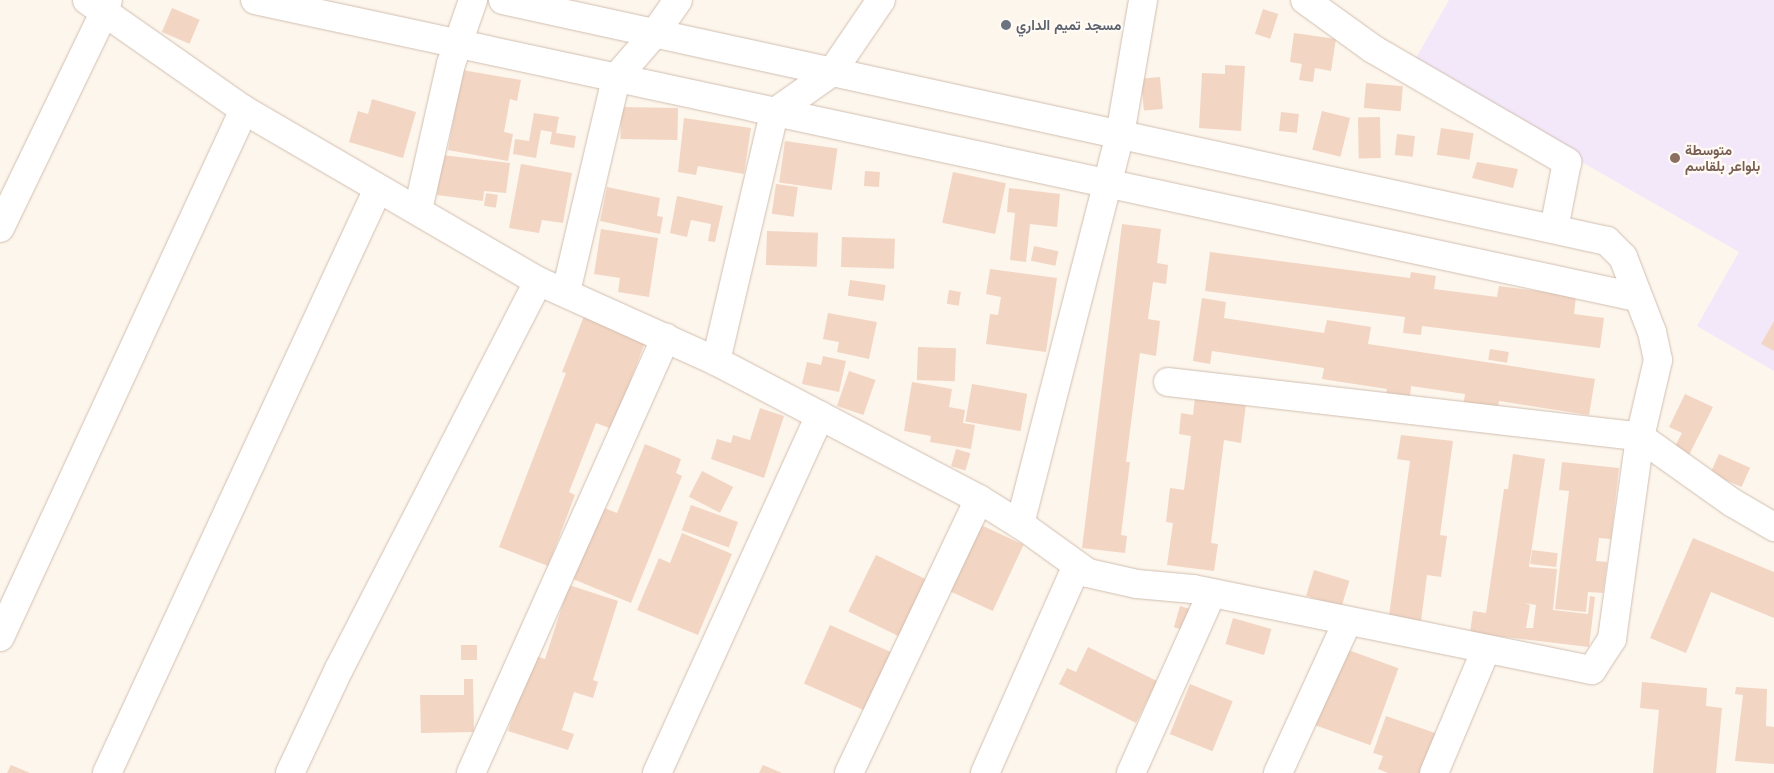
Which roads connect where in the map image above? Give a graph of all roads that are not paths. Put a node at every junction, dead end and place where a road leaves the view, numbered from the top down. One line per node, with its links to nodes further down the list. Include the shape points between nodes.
1 (255, 0): 9 (street)
2 (473, 0): 11 (street)
3 (503, 0): 10 (street)
4 (678, 0): 10 (street)
5 (881, 0): 12 (street)
6 (1143, 0): 16 (street)
7 (1305, 0): 21 (street, via 1374,49 1567,162)
8 (100, 4): 14 (street); 20 (street)
9 (305, 5): 11 (street)
10 (655, 33): 12 (street); 13 (street)
11 (457, 44): 13 (street); 19 (street)
12 (832, 72): 15 (street); 16 (street)
13 (616, 78): 15 (street); 23 (street)
14 (244, 110): 18 (street); 36 (street)
15 (774, 113): 17 (street); 26 (street)
16 (1120, 135): 17 (street); 21 (street)
17 (1107, 183): 24 (street); 31 (street)
18 (378, 189): 19 (street); 38 (street)
19 (418, 210): 22 (street)
20 (0, 228)
21 (1554, 230): 24 (street, via 1607,241 1623,257)
22 (538, 281): 23 (street); 39 (street, via 339,669)
23 (566, 292): 25 (street)
24 (1636, 297): 29 (street, via 1652,332 1658,360)
25 (666, 338): 26 (street); 40 (street)
26 (716, 361): 28 (street)
27 (1168, 382): 29 (street)
28 (820, 415): 30 (street); 41 (street)
29 (1640, 437): 32 (street, via 1733,504); 37 (street, via 1612,639 1592,670)
30 (979, 500): 31 (street); 42 (street)
31 (1020, 524): 33 (street)
32 (1774, 527)
33 (1076, 565): 34 (street, via 1088,573 1137,584); 43 (street)
34 (1212, 593): 35 (street); 44 (street)
35 (1347, 622): 37 (street); 45 (street)
36 (0, 637)
37 (1486, 649): 46 (street)
38 (107, 773)
39 (290, 773)
40 (471, 773)
41 (657, 773)
42 (849, 773)
43 (985, 773)
44 (1131, 773)
45 (1278, 773)
46 (1434, 773)

